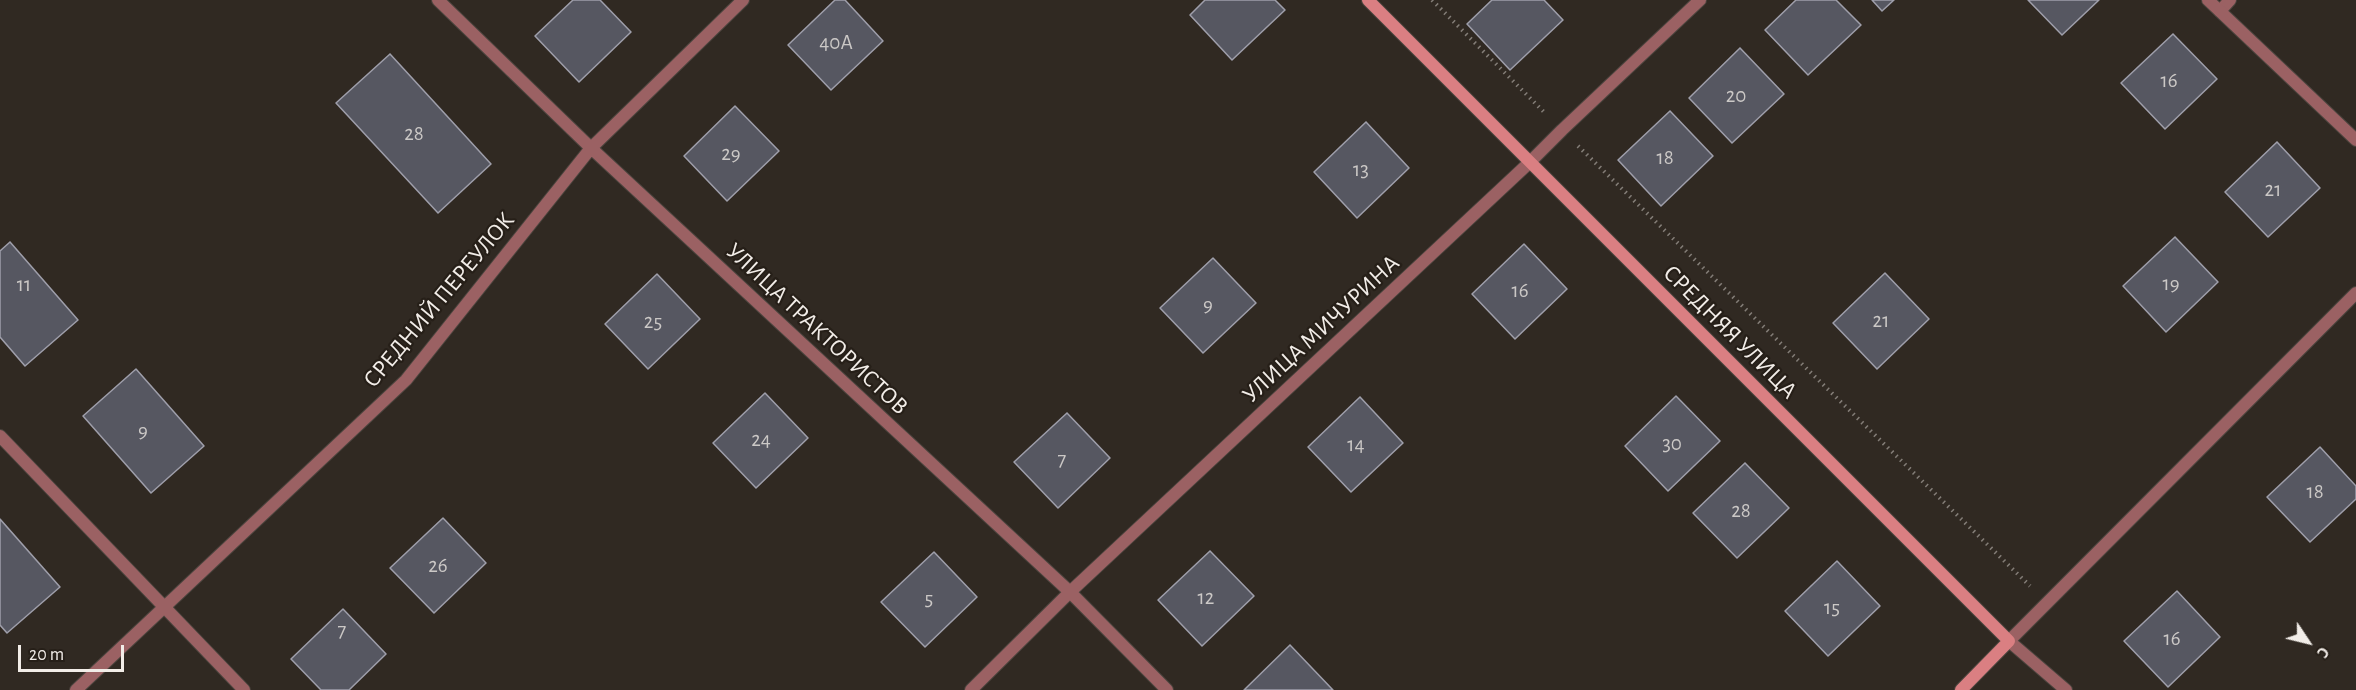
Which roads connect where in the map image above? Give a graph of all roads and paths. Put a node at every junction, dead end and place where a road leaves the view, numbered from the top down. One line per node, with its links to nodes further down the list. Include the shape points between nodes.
1 (438, 0): 11 (street, УЛИЦА ТРАКТОРИСТОВ)
2 (743, 0): 11 (street, СРЕДНИЙ ПЕРЕУЛОК)
3 (1368, 0): 12 (main road, СРЕДНЯЯ УЛИЦА)
4 (1432, 0): 9 (path)
5 (1700, 0): 9 (street, УЛИЦА МИЧУРИНА)
6 (2208, 0): 8 (street)
7 (2230, 0): 8 (street)
8 (2220, 11): 10 (street)
9 (1562, 130): 12 (street, УЛИЦА МИЧУРИНА); 16 (path)
10 (2356, 140)
11 (591, 148): 15 (street, УЛИЦА ТРАКТОРИСТОВ); 17 (street, СРЕДНИЙ ПЕРЕУЛОК, via 406,380)
12 (1530, 162): 15 (street, УЛИЦА МИЧУРИНА); 18 (main road, СРЕДНЯЯ УЛИЦА)
13 (2356, 293): 16 (street)
14 (0, 436): 17 (street)
15 (1070, 591): 21 (street, УЛИЦА МИЧУРИНА); 22 (street, УЛИЦА ТРАКТОРИСТОВ)
16 (2048, 603): 18 (street)
17 (165, 607): 19 (street, СРЕДНИЙ ПЕРЕУЛОК); 20 (street)
18 (2009, 641): 23 (main road); 24 (street, СРЕДНЯЯ УЛИЦА)
19 (76, 690)
20 (244, 690)
21 (971, 690)
22 (1167, 690)
23 (1961, 690)
24 (2067, 690)

